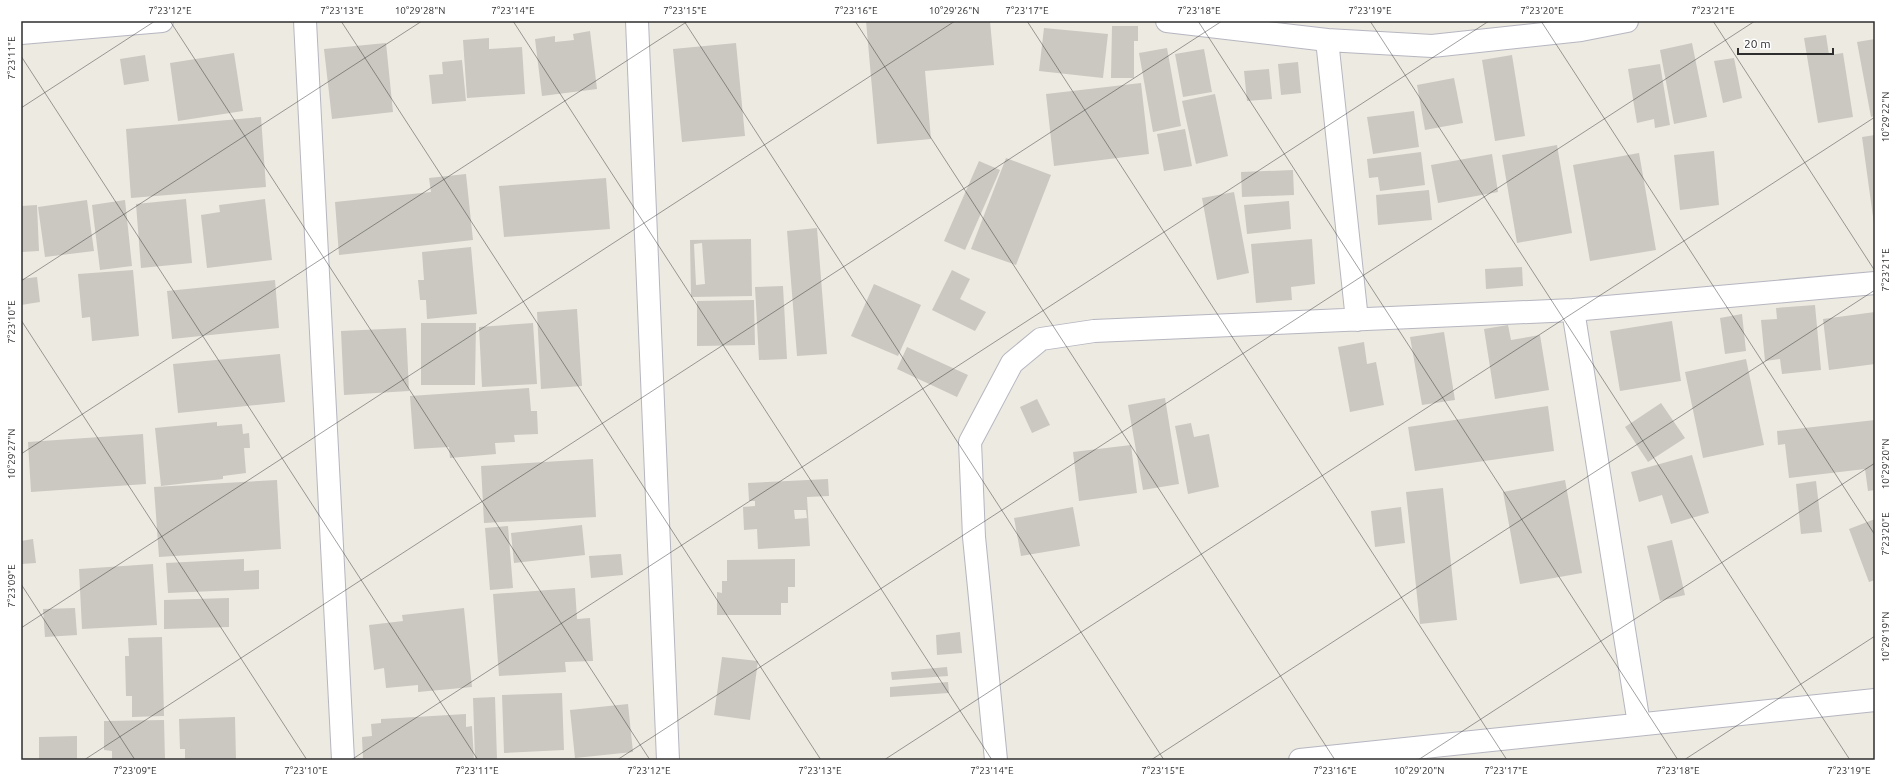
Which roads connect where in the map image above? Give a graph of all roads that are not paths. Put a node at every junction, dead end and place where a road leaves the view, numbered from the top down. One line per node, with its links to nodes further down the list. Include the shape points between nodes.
1 (162, 21): 6 (street)
2 (305, 21): 14 (street)
3 (637, 21): 15 (street)
4 (1168, 21): 7 (street)
5 (1627, 21): 7 (street, via 1581,30 1432,46)
6 (21, 33)
7 (1326, 40): 10 (street)
8 (1875, 283): 9 (street)
9 (1573, 310): 10 (street); 12 (street)
10 (1357, 320): 16 (street, via 1094,331 1041,339 1012,363 970,442 974,538)
11 (1875, 700): 12 (street)
12 (1639, 724): 13 (street)
13 (1433, 753): 17 (street)
14 (343, 760)
15 (668, 760)
16 (996, 760)
17 (1300, 760)

